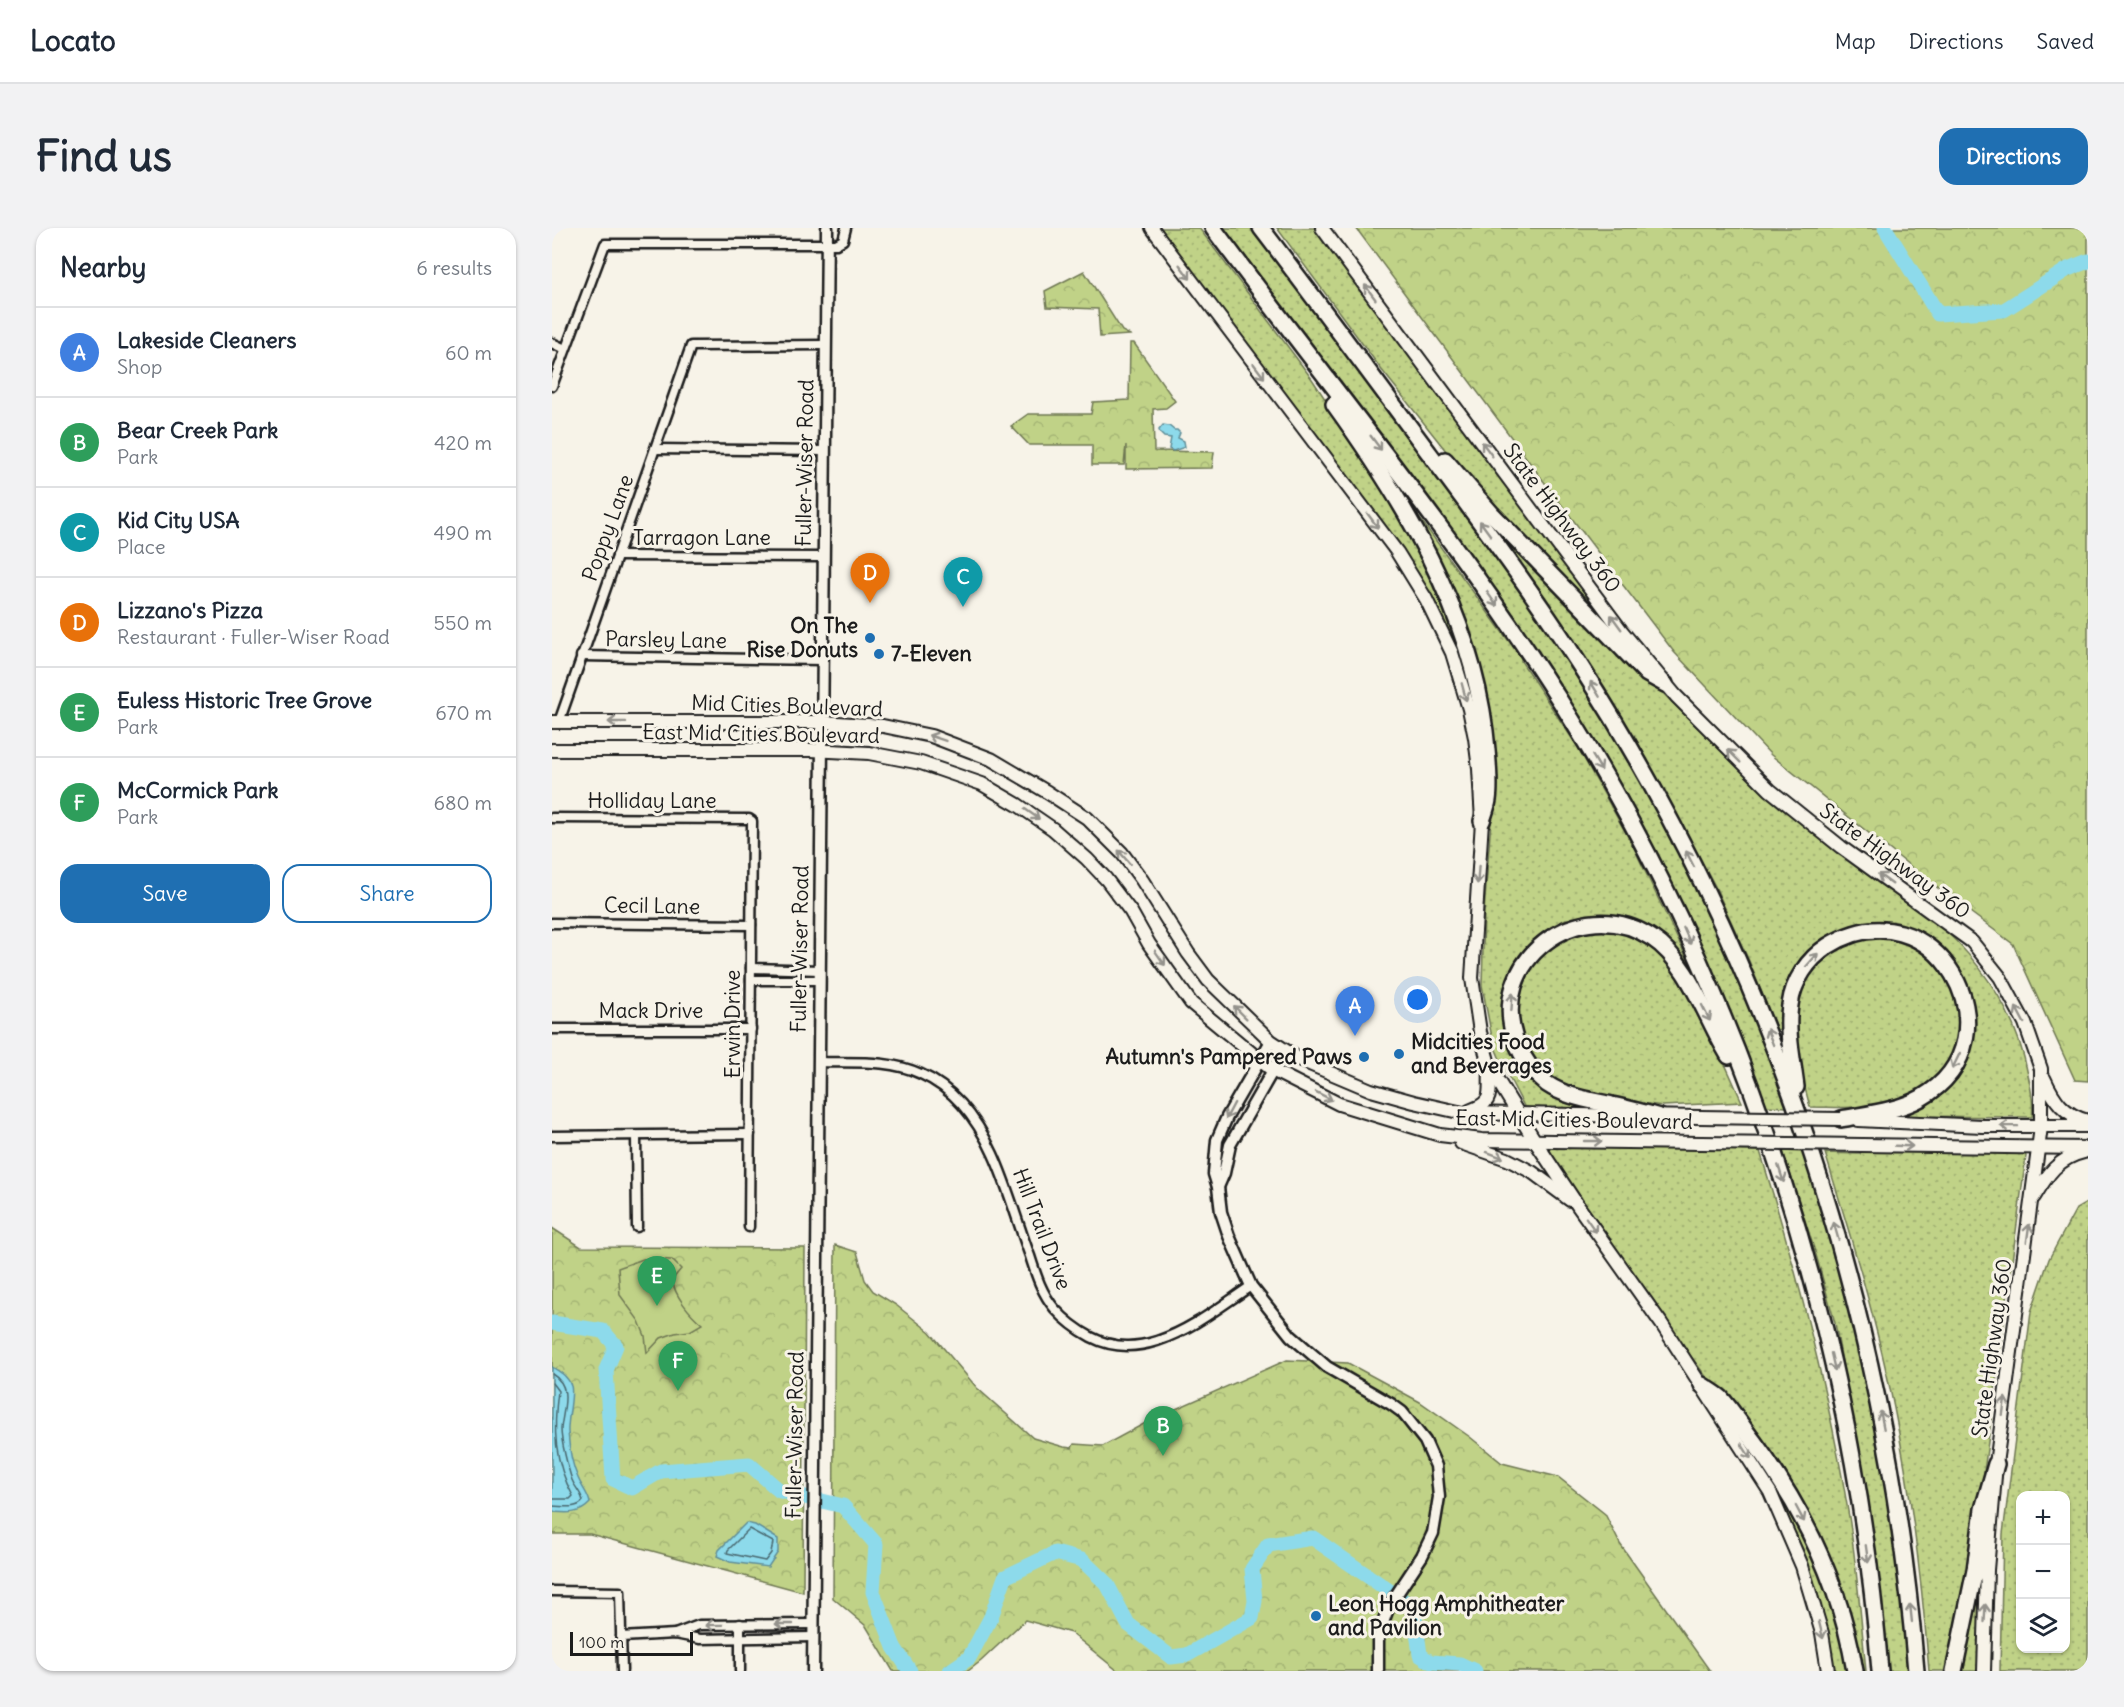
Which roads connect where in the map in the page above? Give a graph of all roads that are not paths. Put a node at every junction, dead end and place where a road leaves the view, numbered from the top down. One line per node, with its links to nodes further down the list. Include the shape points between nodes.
1 (827, 228): 7 (street, Fuller-Wiser Road)
2 (846, 228): 7 (street, via 843,240)
3 (1152, 228): 27 (main road, one-way to 27, via 1396,552 1426,599 1452,653 1469,709 1479,769)
4 (1213, 228): 8 (highway)
5 (1262, 228): 9 (highway)
6 (1322, 228): 20 (main road, State Highway 360, one-way to 6)
7 (827, 244): 11 (street, Fuller-Wiser Road); 12 (street, via 604,244)
8 (1226, 246): 27 (highway, via 1233,264 1350,427 1437,570 1467,648 1480,698 1489,799); 43 (highway, one-way to 43, via 1473,573 1573,722 1632,824 1679,919)
9 (1291, 267): 20 (highway, via 1309,282 1492,514 1647,674); 44 (highway, one-way to 9, via 1706,889 1613,719 1515,570)
10 (552, 343): 12 (street)
11 (826, 345): 14 (street, Poppy Lane, via 691,346); 15 (street, Fuller-Wiser Road)
12 (565, 349): 13 (street)
13 (552, 386)
14 (655, 449): 15 (street); 16 (street, Poppy Lane)
15 (825, 451): 17 (street, Fuller-Wiser Road)
16 (616, 556): 17 (street, Tarragon Lane); 18 (street, Poppy Lane)
17 (824, 557): 19 (street, Fuller-Wiser Road)
18 (581, 656): 19 (street, Parsley Lane); 21 (street, Poppy Lane)
19 (823, 660): 22 (street, Fuller-Wiser Road)
20 (1665, 684): 41 (main road, State Highway 360, one-way to 20, via 2020,1014 2000,977 1972,942 1779,797)
21 (555, 722): 22 (main road, Mid Cities Boulevard, one-way to 21)
22 (822, 722): 24 (street, Fuller-Wiser Road); 35 (main road, Mid Cities Boulevard, one-way to 22, via 1209,980 1142,879 1086,818 991,759 931,736 883,726)
23 (552, 750): 24 (main road, East Mid Cities Boulevard)
24 (822, 751): 31 (street, Fuller-Wiser Road); 37 (main road, East Mid Cities Boulevard, one-way to 37, via 869,753 921,763 982,784 1053,829 1106,879 1191,1003)
25 (552, 818): 26 (street, Holliday Lane)
26 (752, 821): 29 (street, Erwin Drive)
27 (1482, 821): 40 (main road, one-way to 40, via 1472,978)
28 (552, 923): 29 (street, Cecil Lane)
29 (751, 925): 30 (street, Erwin Drive)
30 (751, 968): 31 (street); 32 (street, Erwin Drive)
31 (820, 975): 32 (street); 38 (street, Fuller-Wiser Road)
32 (751, 980): 34 (street, Erwin Drive)
33 (552, 1029): 34 (street, Mack Drive)
34 (751, 1029): 52 (street, Erwin Drive)
35 (1271, 1041): 36 (main road, Mid Cities Boulevard); 37 (street)
36 (1284, 1051): 39 (main road, Mid Cities Boulevard); 42 (street)
37 (1258, 1060): 42 (main road, East Mid Cities Boulevard); 59 (street, one-way to 59, via 1217,1140 1214,1174)
38 (819, 1062): 64 (street, Hill Trail Drive, via 888,1063 903,1067 923,1075 963,1106 994,1156 1044,1293 1062,1316 1094,1339 1121,1346 1156,1341 1183,1330); 69 (street, Fuller-Wiser Road)
39 (1317, 1067): 45 (main road, East Mid Cities Boulevard, via 1371,1089)
40 (1490, 1068): 45 (main road, via 1489,1099); 46 (main road)
41 (2041, 1069): 49 (main road, via 2052,1095 2068,1113); 50 (main road, State Highway 360)
42 (1272, 1070): 53 (main road, East Mid Cities Boulevard, one-way to 53, via 1339,1104); 59 (street, via 1230,1145)
43 (1755, 1099): 47 (highway, one-way to 43, via 1564,1093 1533,1071 1522,1055 1513,1026 1512,993 1531,954 1563,930 1581,924 1618,923 1653,939 1680,968); 80 (highway, one-way to 80, via 1798,1231 1838,1386 1860,1504)
44 (1799, 1111): 48 (highway, one-way to 48, via 1788,1025 1792,994 1806,965 1840,938 1862,931 1906,934 1925,943 1953,972 1966,1011 1961,1050 1945,1079 1919,1099); 81 (highway, one-way to 44, via 1905,1564 1878,1395 1833,1220)
45 (1463, 1113): 46 (main road, East Mid Cities Boulevard)
46 (1519, 1115): 47 (main road, East Mid Cities Boulevard); 56 (main road)
47 (1660, 1117): 48 (main road, East Mid Cities Boulevard, bridge)
48 (1841, 1119): 50 (main road, East Mid Cities Boulevard, one-way to 48)
49 (2088, 1121)
50 (2041, 1126): 51 (main road, East Mid Cities Boulevard); 57 (main road, State Highway 360)
51 (2088, 1126)
52 (750, 1134): 55 (street); 63 (street, Erwin Drive)
53 (1440, 1135): 56 (main road, East Mid Cities Boulevard); 61 (main road, one-way to 61, via 1532,1172)
54 (552, 1136): 55 (street)
55 (636, 1136): 62 (street)
56 (1535, 1141): 57 (main road, East Mid Cities Boulevard, one-way to 57, bridge); 61 (main road)
57 (2037, 1148): 58 (main road, East Mid Cities Boulevard); 60 (main road, State Highway 360)
58 (2088, 1149): 60 (main road, via 2053,1168)
59 (1218, 1187): 64 (street, via 1221,1212)
60 (2032, 1200): 66 (main road, State Highway 360, one-way to 60)
61 (1578, 1206): 65 (main road, one-way to 65)
62 (637, 1227)
63 (748, 1227)
64 (1251, 1286): 77 (street, via 1279,1323 1327,1367 1392,1404 1413,1424 1436,1466 1439,1497 1433,1533 1389,1606 1378,1640)
65 (1702, 1385): 78 (main road, one-way to 78, via 1755,1466 1789,1532 1813,1599); 79 (highway, one-way to 79, via 1720,1398 1769,1463 1812,1537 1845,1622)
66 (1996, 1464): 82 (highway, via 1983,1509); 83 (main road, State Highway 360, one-way to 66)
67 (552, 1591): 71 (street, via 620,1592)
68 (740, 1624): 69 (street, one-way to 68); 70 (street, one-way to 70, via 699,1625); 73 (street)
69 (813, 1624): 72 (street, Fuller-Wiser Road)
70 (675, 1634): 71 (street); 73 (street, via 700,1639)
71 (621, 1637): 74 (street)
72 (813, 1637): 73 (street); 76 (street, Fuller-Wiser Road)
73 (740, 1638): 75 (street)
74 (622, 1671)
75 (740, 1671)
76 (813, 1671)
77 (1378, 1671)
78 (1828, 1671)
79 (1856, 1671)
80 (1880, 1671)
81 (1916, 1671)
82 (1954, 1671)
83 (1984, 1671)

